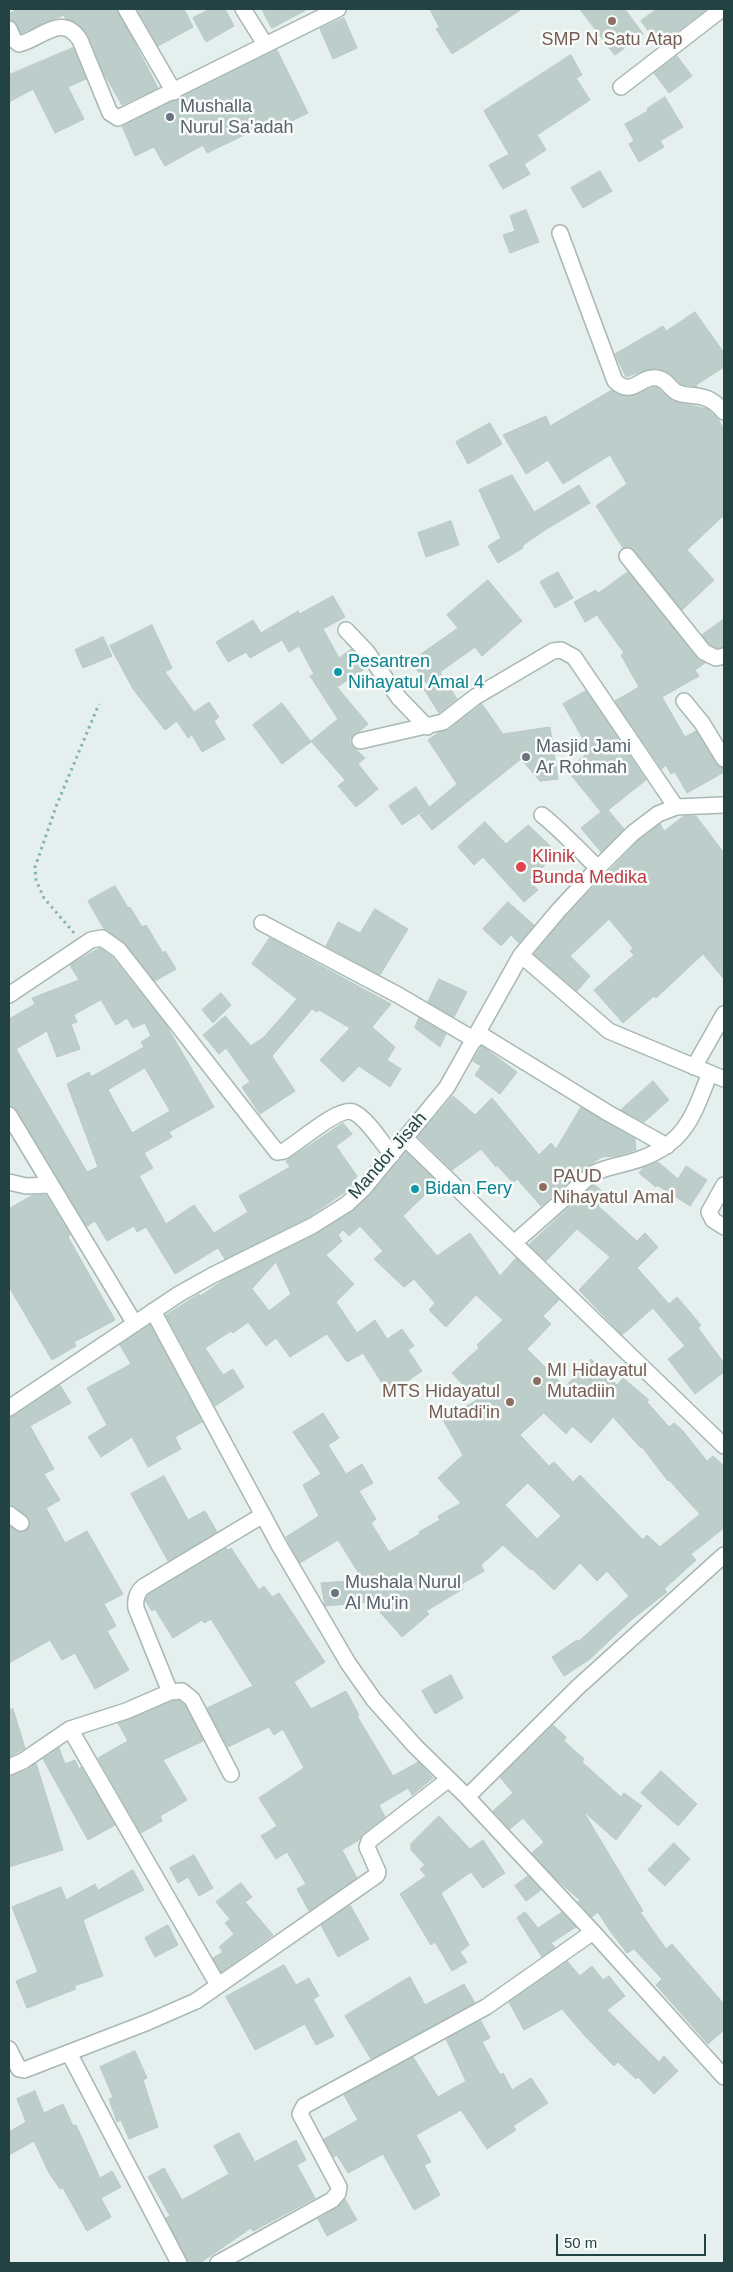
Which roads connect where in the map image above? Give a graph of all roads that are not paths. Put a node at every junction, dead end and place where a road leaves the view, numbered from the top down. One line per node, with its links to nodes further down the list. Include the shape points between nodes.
1 (126, 9): 8 (street)
2 (243, 9): 6 (street)
3 (338, 9): 6 (street)
4 (722, 9): 7 (street)
5 (9, 29): 8 (street, via 19,44 57,27 72,30 80,40 113,116 122,118)
6 (265, 44): 8 (street)
7 (621, 86)
8 (174, 92)
9 (560, 233): 10 (street, via 615,381 627,388 659,378 676,392 712,400)
10 (724, 412)
11 (628, 556): 13 (street, via 704,652 716,658)
12 (346, 630): 15 (street, via 368,652 399,698)
13 (724, 656)
14 (684, 701): 17 (street)
15 (427, 727): 16 (street); 19 (street, via 443,722 475,697 561,650 574,657)
16 (360, 741)
17 (724, 759)
18 (724, 805): 19 (street, Mandor Jisah)
19 (676, 807): 21 (street, Mandor Jisah, via 658,814 633,833)
20 (542, 815): 21 (street)
21 (598, 868): 23 (street, Mandor Jisah)
22 (262, 923): 26 (street)
23 (521, 955): 26 (street, Mandor Jisah); 27 (street, via 608,1031)
24 (9, 995): 33 (street, via 84,944 94,938 102,938 119,950 279,1152 335,1115 351,1111)
25 (724, 1014): 27 (street)
26 (476, 1037): 31 (street, Mandor Jisah, via 447,1087); 32 (street)
27 (694, 1067): 28 (street)
28 (710, 1073): 29 (street); 32 (street, via 692,1117 680,1135)
29 (724, 1079)
30 (9, 1115): 35 (street)
31 (405, 1138): 33 (street, Mandor Jisah); 38 (street)
32 (667, 1146): 38 (street, via 640,1159 605,1167 592,1174)
33 (392, 1155): 39 (street, Mandor Jisah, via 364,1188 312,1226 213,1274)
34 (9, 1182): 35 (street, via 26,1186)
35 (51, 1185): 40 (street)
36 (724, 1185): 37 (street, via 709,1212 713,1220)
37 (724, 1227)
38 (514, 1243): 42 (street)
39 (153, 1311): 40 (street, Mandor Jisah); 43 (street)
40 (135, 1324): 41 (street, Mandor Jisah)
41 (9, 1408)
42 (724, 1446)
43 (263, 1515): 45 (street, via 138,1592 136,1608); 49 (street, via 344,1656 374,1700)
44 (724, 1555): 50 (street, via 578,1687)
45 (170, 1692): 46 (street); 48 (street, via 184,1691 192,1699)
46 (70, 1730): 47 (street); 52 (street)
47 (9, 1768)
48 (231, 1774)
49 (449, 1779): 50 (street); 52 (street, via 369,1841 367,1847 377,1875)
50 (467, 1797): 51 (street)
51 (594, 1932): 55 (street); 57 (street, via 486,2007 304,2106 300,2114 338,2187 338,2193 332,2200)
52 (218, 1985): 54 (street, via 196,2001)
53 (9, 2049): 54 (street, via 15,2064 24,2070)
54 (69, 2053): 56 (street)
55 (724, 2077)
56 (179, 2263)
57 (218, 2263)

